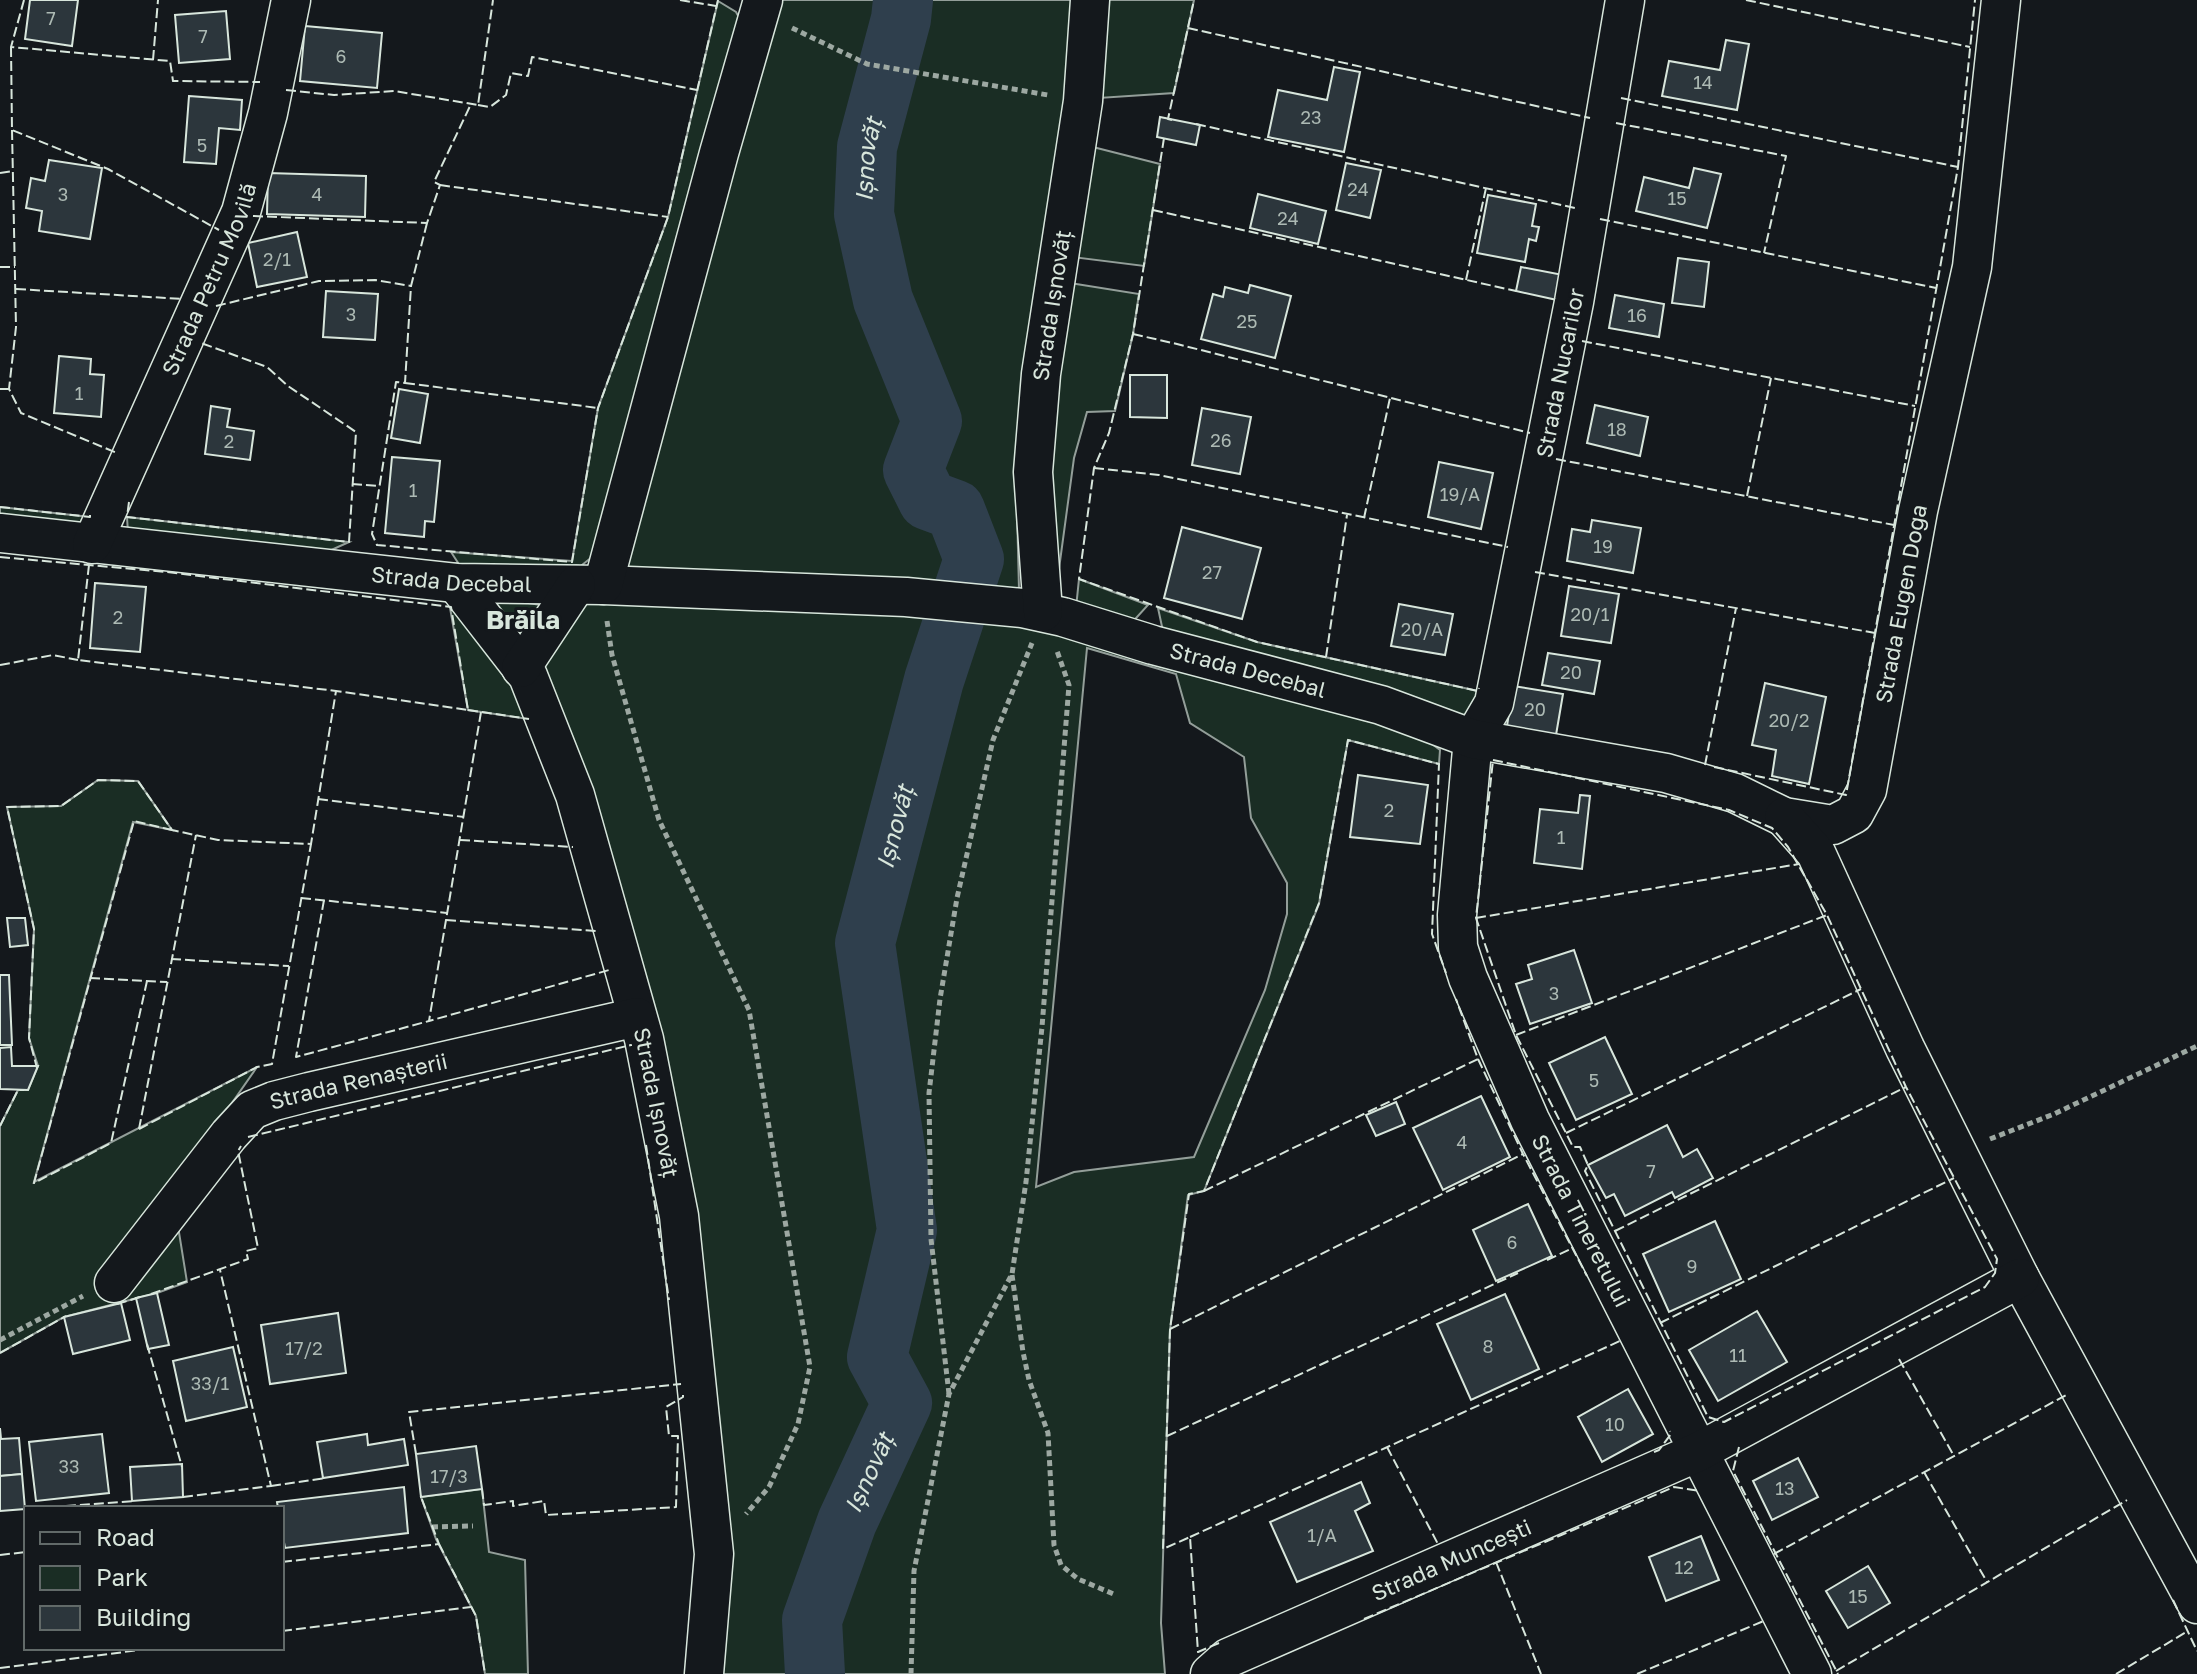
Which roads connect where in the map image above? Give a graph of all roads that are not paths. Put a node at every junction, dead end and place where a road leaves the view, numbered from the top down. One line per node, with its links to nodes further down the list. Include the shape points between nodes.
1 (291, 0): 7 (street, Strada Petru Movilă, via 241,212)
2 (1090, 0): 10 (street, Strada Ișnovăț, via 1083,101 1041,374 1033,472)
3 (1625, 0): 12 (street, Strada Nucarilor, via 1574,302 1494,703)
4 (2001, 0): 13 (street, Strada Eugen Doga, via 1972,267 1918,511 1867,790 1854,814 1833,825)
5 (761, 6): 9 (street)
6 (0, 533): 7 (street, Strada Decebal)
7 (92, 544): 8 (street, Strada Decebal)
8 (456, 583): 9 (street, Strada Decebal); 11 (street, Strada Ișnovăț)
9 (590, 585): 10 (street, Strada Decebal, via 906,597); 11 (street)
10 (1033, 610): 12 (street, Strada Decebal, via 1381,705)
11 (521, 668): 14 (street, Strada Ișnovăț, via 575,795)
12 (1473, 739): 13 (street, Strada Eugen Doga, via 1666,773 1735,793); 17 (street, Strada Tineretului, via 1457,915 1464,968 1530,1120)
13 (1784, 817): 15 (street, via 1816,853 1905,1048)
14 (637, 1017): 16 (street, Strada Renașterii, via 309,1092 252,1110); 19 (street, Strada Ișnovăț, via 679,1216 714,1554)
15 (2020, 1278): 17 (street, Strada Muncești); 18 (street)
16 (114, 1283)
17 (1698, 1452): 20 (street, Strada Muncești, via 1228,1658); 21 (street, Strada Tineretului)
18 (2197, 1604)
19 (704, 1674)
20 (1210, 1674)
21 (1812, 1674)

